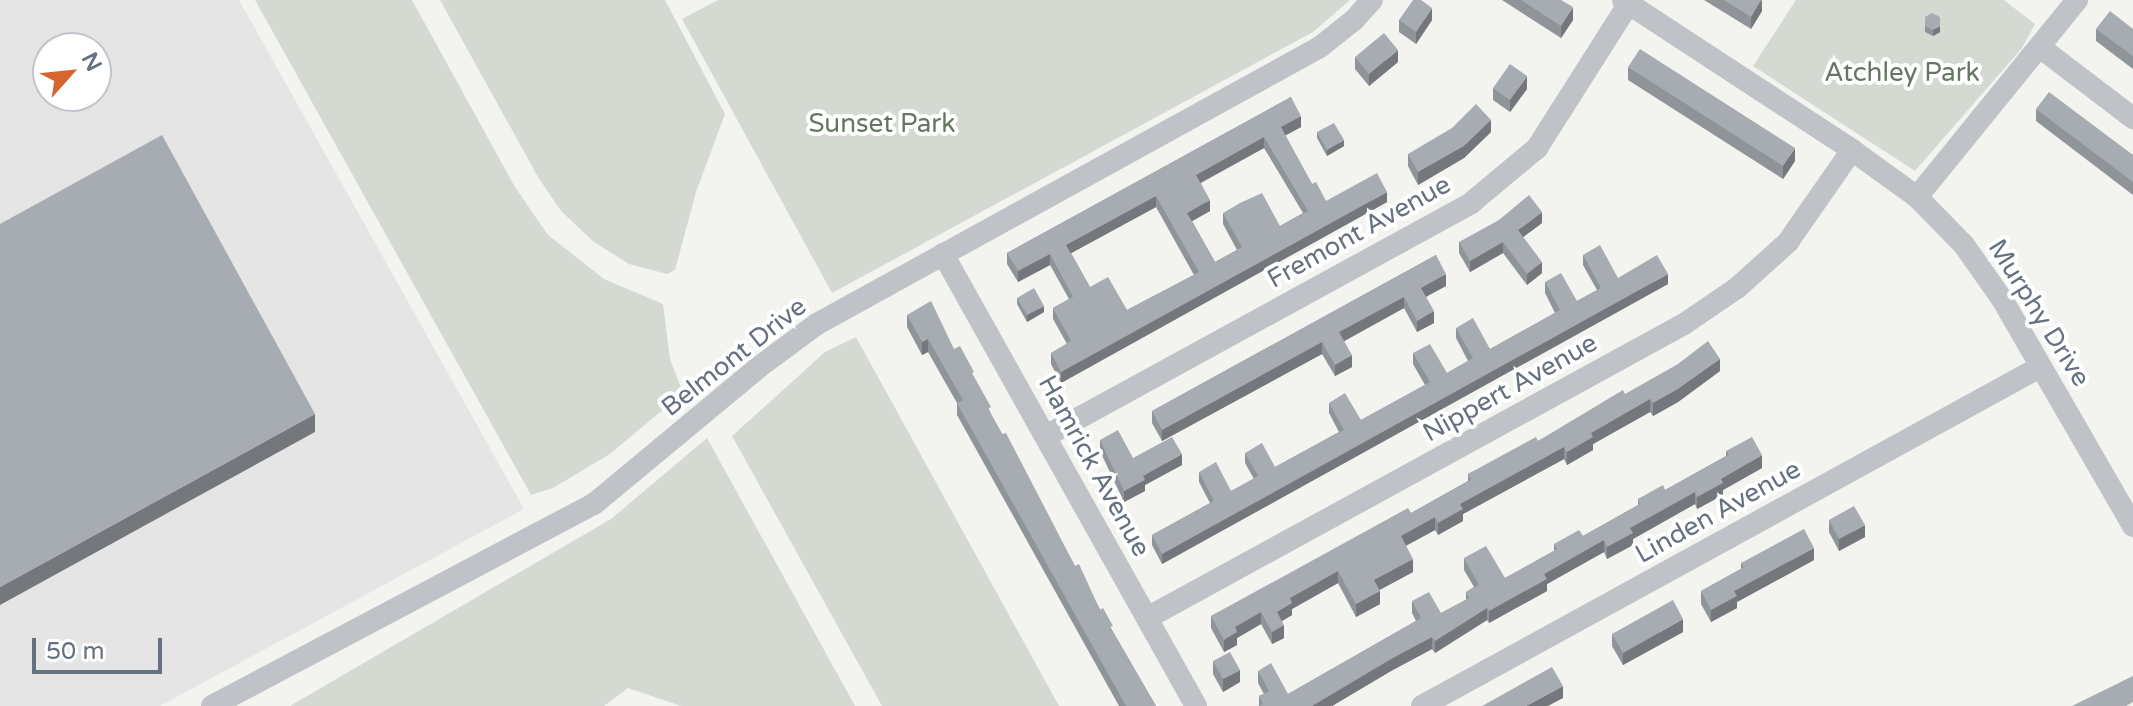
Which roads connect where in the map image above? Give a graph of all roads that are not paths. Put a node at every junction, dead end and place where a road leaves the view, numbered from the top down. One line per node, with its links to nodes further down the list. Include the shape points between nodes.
1 (1372, 0): 8 (street, Belmont Drive, via 1320,47)
2 (2077, 0): 4 (street)
3 (1627, 1): 6 (street, Murphy Drive); 10 (street, Fremont Avenue, via 1537,148 1471,203)
4 (2041, 48): 5 (street); 7 (street)
5 (2133, 118)
6 (1852, 150): 7 (street, Murphy Drive); 12 (street, Nippert Avenue, via 1788,242 1737,288 1684,324)
7 (1917, 197): 9 (street, Murphy Drive, via 1964,245)
8 (943, 254): 10 (street, Hamrick Avenue); 13 (street, Belmont Drive, via 786,345 594,504)
9 (2040, 367): 11 (street, Murphy Drive); 15 (street, Linden Avenue)
10 (1046, 436): 12 (street, Hamrick Avenue)
11 (2133, 526)
12 (1147, 618): 14 (street, Hamrick Avenue)
13 (212, 706)
14 (1196, 706)
15 (1422, 706)

